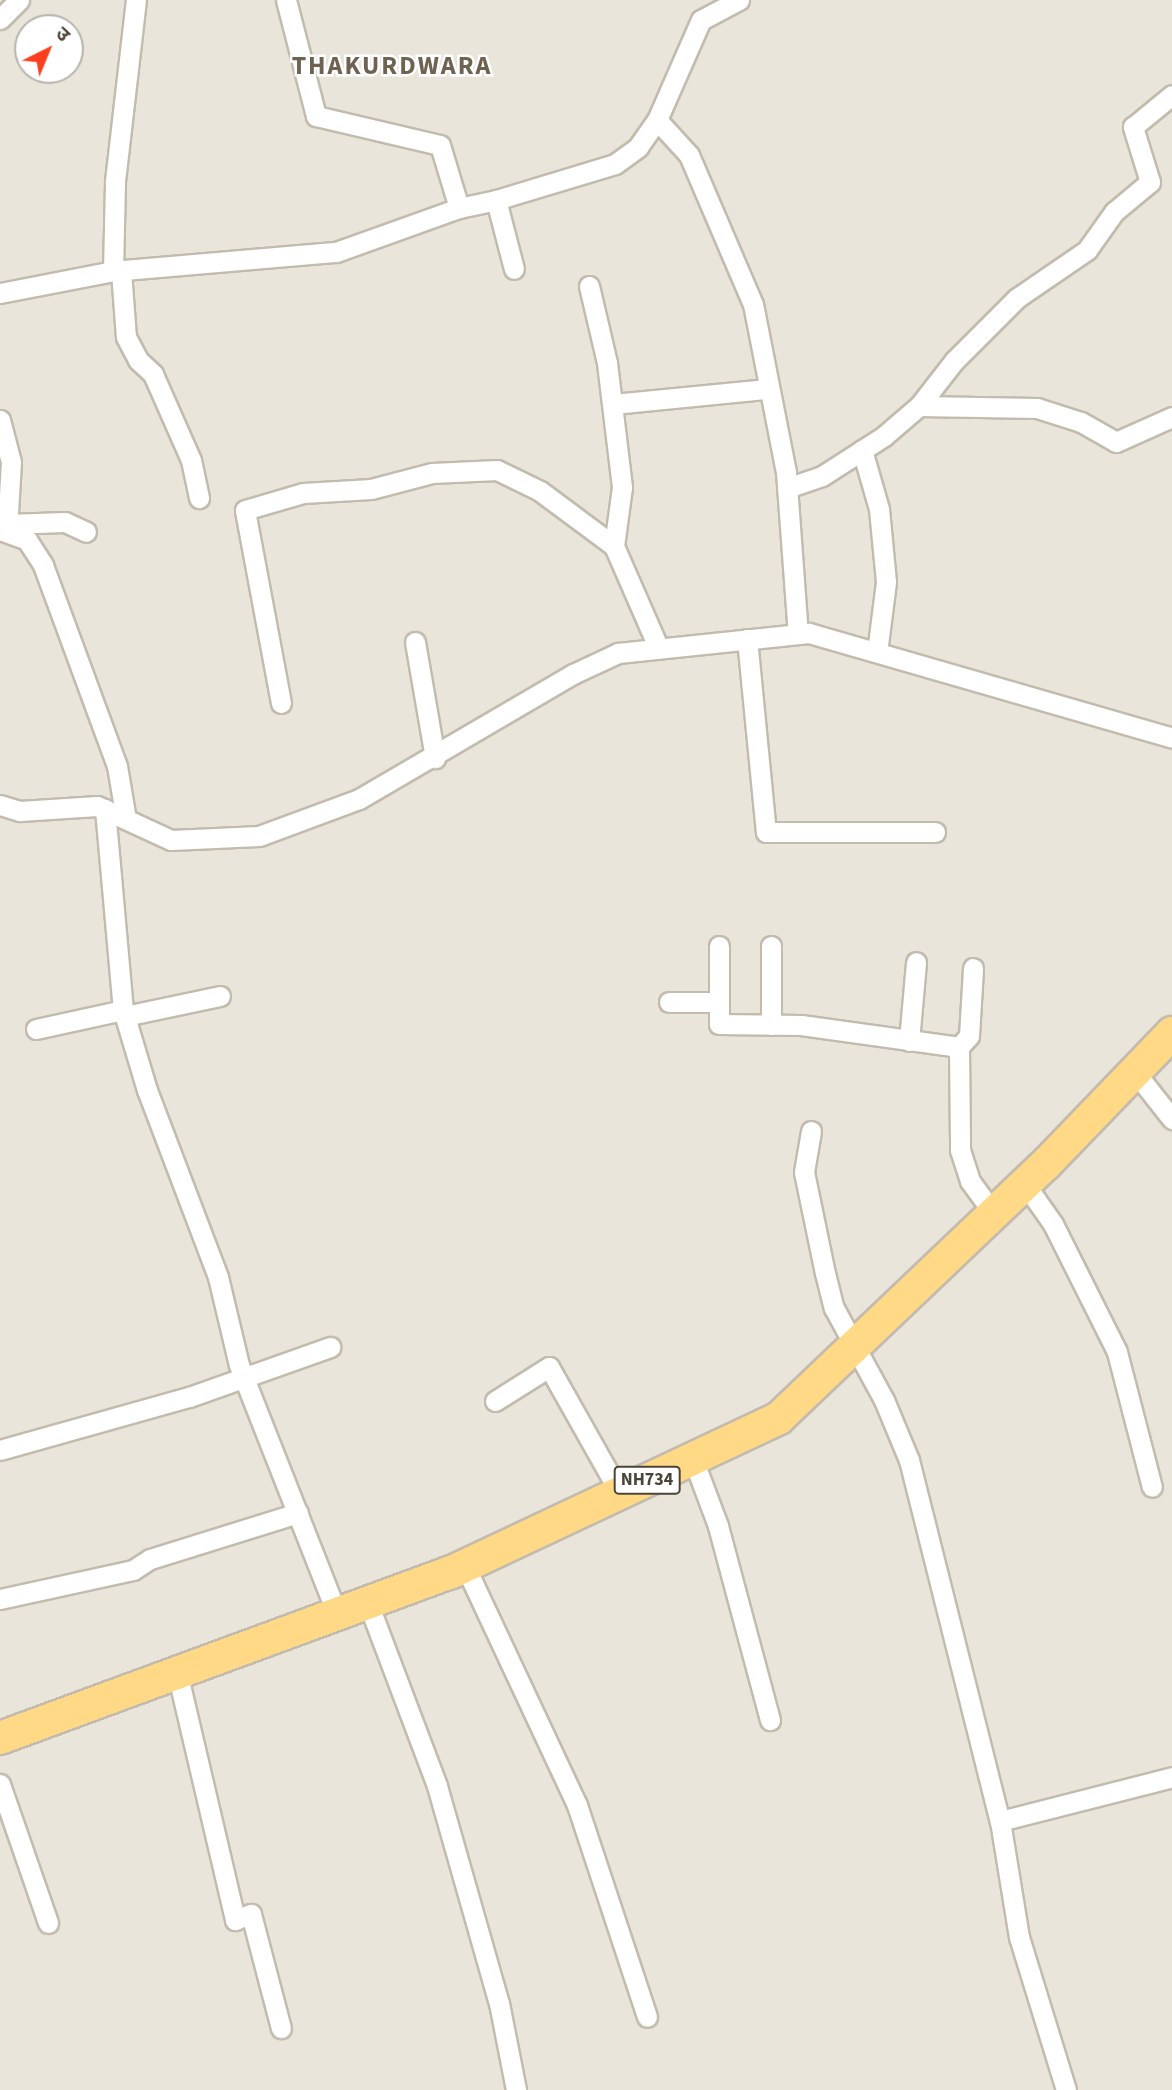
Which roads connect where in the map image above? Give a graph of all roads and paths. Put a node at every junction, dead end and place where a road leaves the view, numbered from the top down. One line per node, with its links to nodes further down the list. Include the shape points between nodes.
1 (19, 0): 5 (street)
2 (136, 0): 11 (street, via 115,181)
3 (286, 0): 9 (street, via 316,117 440,145)
4 (739, 0): 7 (street, via 701,20)
5 (0, 19)
6 (1172, 95): 16 (street, via 1133,127 1150,182 1114,212 1087,250 985,328)
7 (657, 120): 8 (street, via 615,164); 14 (street, via 688,155 753,304)
8 (496, 200): 9 (street); 10 (street)
9 (460, 208): 11 (street, via 336,252)
10 (514, 269)
11 (117, 271): 13 (street); 21 (street, via 126,337 138,360 153,374 191,460)
12 (589, 286): 15 (street)
13 (0, 293)
14 (768, 389): 15 (street); 20 (street)
15 (613, 404): 24 (street, via 622,487)
16 (919, 406): 17 (street, via 1037,408 1081,422 1116,442); 19 (street)
17 (1172, 417)
18 (0, 420): 22 (street, via 11,462)
19 (862, 450): 20 (street, via 822,476); 29 (street, via 879,509 886,582)
20 (787, 488): 25 (street)
21 (199, 498)
22 (5, 528): 23 (street, via 65,522); 35 (street, via 27,540 43,565 117,766)
23 (86, 532)
24 (614, 546): 28 (street); 30 (street, via 540,491 497,470 432,473 371,489 303,493 245,510)
25 (798, 634): 26 (street); 29 (street)
26 (747, 639): 28 (street); 36 (street, via 766,832)
27 (415, 642): 32 (street)
28 (659, 649): 32 (street, via 618,653 573,674)
29 (877, 652): 31 (street)
30 (281, 703)
31 (1172, 738)
32 (435, 758): 35 (street, via 359,799 259,836 171,840)
33 (0, 805): 34 (street, via 20,811)
34 (105, 809): 35 (street); 44 (street)
35 (126, 819)
36 (935, 832)
37 (719, 946): 43 (street)
38 (771, 946): 45 (street)
39 (916, 962): 48 (street)
40 (973, 968): 49 (street, via 969,1036)
41 (220, 996): 44 (street)
42 (669, 1002): 43 (street)
43 (719, 1002): 45 (street, via 719,1024)
44 (124, 1013): 46 (street); 57 (street, via 147,1090 218,1277)
45 (771, 1026): 48 (street)
46 (36, 1028)
47 (1172, 1033): 50 (highway, NH734)
48 (909, 1041): 49 (street)
49 (959, 1047): 54 (street, via 960,1150 970,1181)
50 (1135, 1072): 51 (street); 53 (highway, NH734)
51 (1172, 1119)
52 (811, 1131): 55 (street, via 804,1172 834,1308)
53 (1025, 1185): 54 (highway, NH734); 61 (street, via 1053,1224 1116,1352)
54 (994, 1214): 55 (highway, NH734)
55 (855, 1346): 60 (highway, NH734, via 779,1418); 73 (street, via 909,1460)
56 (330, 1347): 57 (street)
57 (246, 1378): 59 (street); 63 (street)
58 (495, 1401): 62 (street, via 549,1367)
59 (0, 1450)
60 (693, 1459): 62 (highway, NH734); 69 (street, via 718,1526)
61 (1152, 1487)
62 (620, 1493): 64 (highway, NH734)
63 (298, 1513): 65 (street, via 150,1559 133,1570); 67 (street)
64 (465, 1566): 66 (highway, NH734); 75 (street, via 577,1805)
65 (0, 1599)
66 (369, 1602): 67 (highway, NH734); 77 (street, via 444,1810 499,2003)
67 (337, 1614): 68 (highway, NH734)
68 (177, 1672): 70 (highway, NH734); 76 (street, via 235,1920 251,1914)
69 (769, 1720)
70 (0, 1738)
71 (1172, 1776): 73 (street)
72 (0, 1784): 74 (street)
73 (1000, 1821): 78 (street, via 1019,1937)
74 (48, 1923)
75 (647, 2018)
76 (281, 2028)
77 (516, 2090)
78 (1066, 2090)

